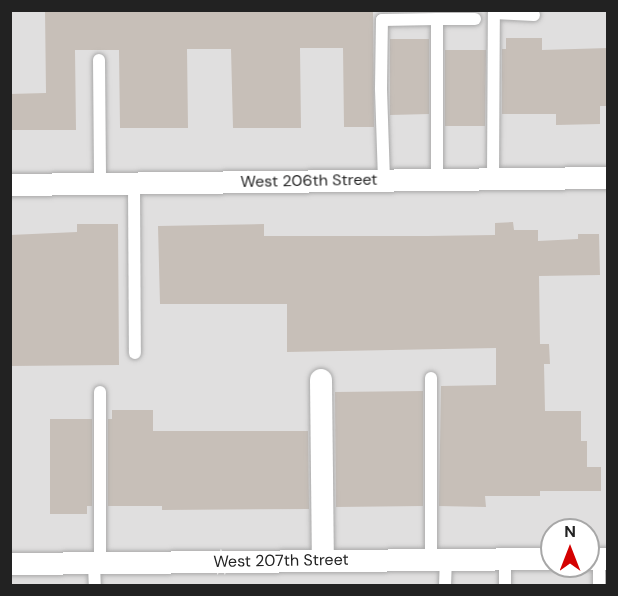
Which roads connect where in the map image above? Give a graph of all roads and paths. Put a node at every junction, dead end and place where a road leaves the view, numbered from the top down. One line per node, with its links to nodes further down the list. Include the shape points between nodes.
1 (534, 15): 7 (lane, via 494,13)
2 (436, 20): 3 (lane); 6 (lane); 8 (lane, via 382,20)
3 (475, 20)
4 (99, 60): 9 (lane)
5 (608, 178): 7 (street, West 206th Street)
6 (437, 179): 7 (street, West 206th Street); 8 (street, West 206th Street)
7 (493, 179)
8 (384, 180): 10 (street, West 206th Street)
9 (100, 184): 10 (street, West 206th Street); 11 (street, West 206th Street)
10 (134, 184): 12 (lane)
11 (10, 185)
12 (135, 353)
13 (431, 378): 17 (lane)
14 (321, 380): 19 (street)
15 (100, 393): 21 (lane)
16 (540, 559): 18 (street, West 207th Street)
17 (439, 560): 18 (street, West 207th Street); 19 (street, West 207th Street); 22 (lane)
18 (505, 560): 23 (lane)
19 (323, 561): 21 (street, West 207th Street)
20 (10, 564): 21 (street, West 207th Street)
21 (97, 571)
22 (445, 585)
23 (505, 585)

